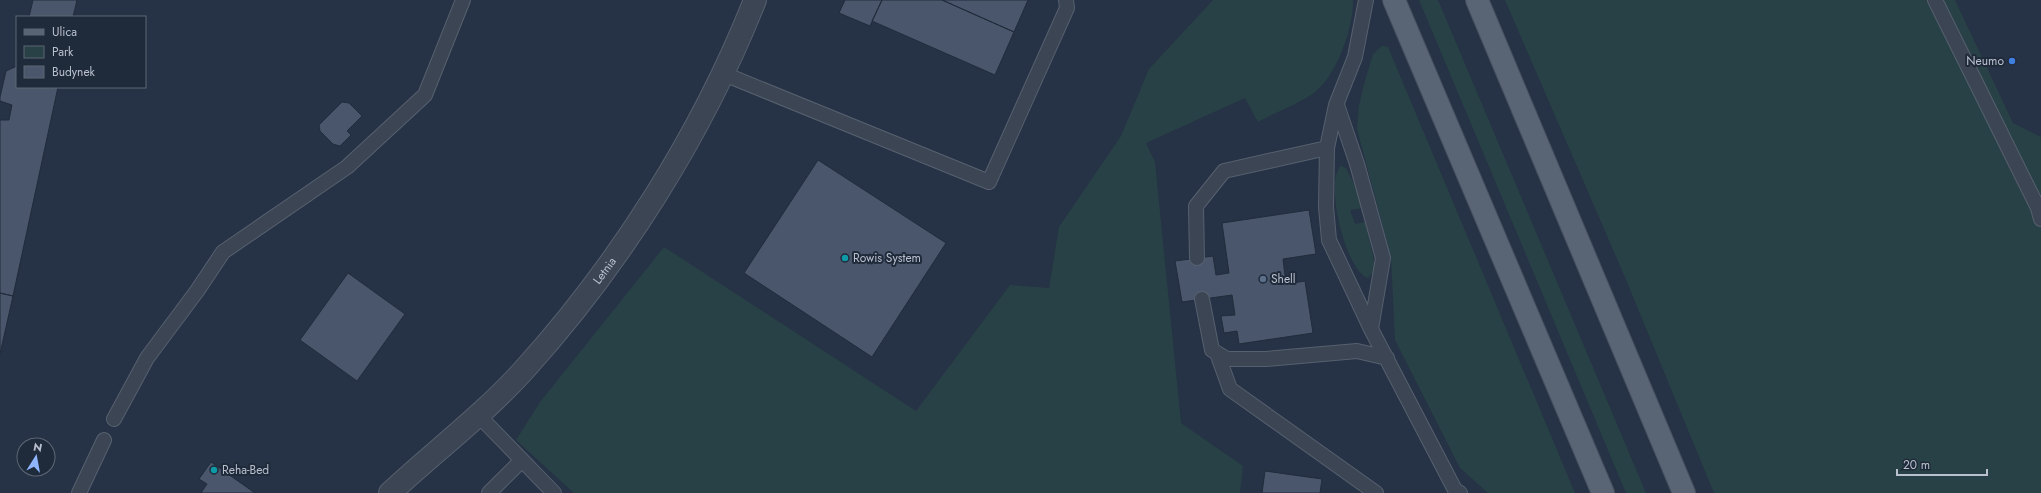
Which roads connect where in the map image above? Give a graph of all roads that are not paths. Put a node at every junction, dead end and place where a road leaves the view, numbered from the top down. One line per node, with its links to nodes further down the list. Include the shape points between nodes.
1 (463, 0): 18 (lane, via 424,95 347,168 223,252 147,358)
2 (755, 0): 8 (street, Letnia)
3 (1066, 0): 8 (lane, via 1067,8 989,182)
4 (1366, 0): 9 (lane, via 1356,57)
5 (1394, 0): 27 (main road)
6 (1477, 0): 28 (main road)
7 (1935, 0): 11 (lane, via 2038,208)
8 (724, 74): 17 (street, Letnia, via 652,199 612,260 559,330)
9 (1336, 104): 10 (lane); 14 (lane, via 1357,164 1383,258)
10 (1327, 148): 12 (lane, via 1224,171 1196,206); 14 (lane, via 1326,207 1329,240)
11 (2041, 220)
12 (1197, 258)
13 (1202, 299): 15 (lane, via 1212,350)
14 (1372, 329): 16 (lane)
15 (1217, 353): 16 (lane, via 1227,359 1266,359 1357,351); 25 (lane, via 1230,389)
16 (1387, 358): 26 (lane, via 1455,490)
17 (479, 416): 20 (lane); 23 (street, Letnia)
18 (114, 419)
19 (104, 440): 22 (lane)
20 (522, 460): 21 (lane); 24 (lane)
21 (552, 492)
22 (79, 493)
23 (390, 493)
24 (489, 493)
25 (1376, 493)
26 (1460, 493)
27 (1603, 493)
28 (1684, 493)

